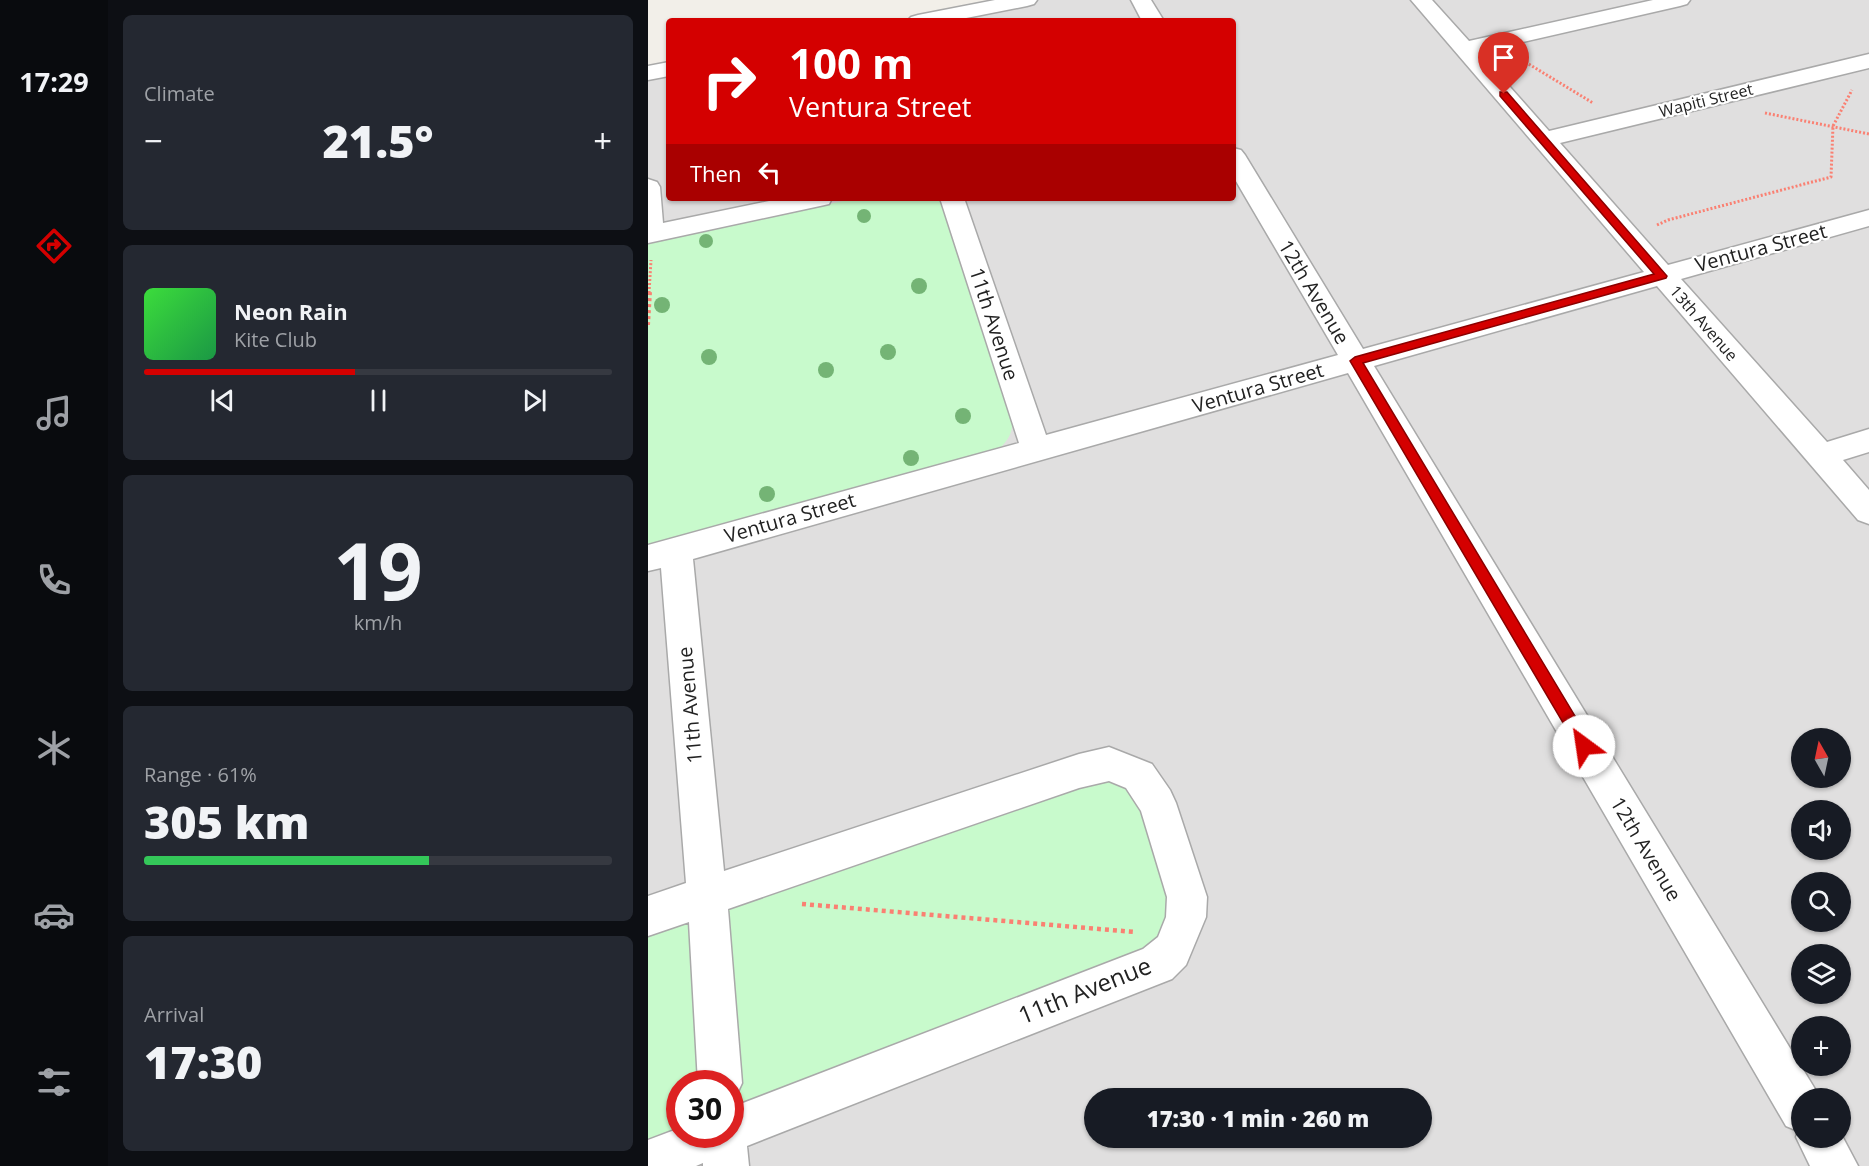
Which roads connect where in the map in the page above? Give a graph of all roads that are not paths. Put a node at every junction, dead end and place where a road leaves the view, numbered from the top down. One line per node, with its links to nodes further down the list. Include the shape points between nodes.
1 (1027, 0): 5 (street)
2 (1141, 0): 6 (street)
3 (1420, 0): 7 (street, 13th Avenue)
4 (1680, 0): 7 (street)
5 (934, 18)
6 (1151, 18)
7 (1464, 49): 11 (street, 13th Avenue)
8 (1869, 61): 11 (street, Wapiti Street)
9 (666, 70): 10 (street)
10 (648, 73)
11 (1543, 140): 18 (street, 13th Avenue)
12 (1236, 160): 19 (street, 12th Avenue)
13 (648, 187): 17 (street)
14 (806, 201): 17 (street)
15 (953, 201): 21 (street, 11th Avenue)
16 (1869, 218): 18 (street, Ventura Street)
17 (649, 234)
18 (1662, 276): 19 (street, Ventura Street); 22 (street, 13th Avenue)
19 (1355, 361): 21 (street, Ventura Street); 28 (street, 12th Avenue)
20 (1869, 440): 22 (street)
21 (1036, 450): 24 (street, Ventura Street)
22 (1821, 456): 23 (street, 13th Avenue)
23 (1869, 511)
24 (662, 554): 25 (street, 11th Avenue)
25 (707, 896): 26 (street, 11th Avenue); 27 (street, 11th Avenue); 29 (street, 11th Avenue, via 1078,771 1109,764 1139,776 1157,803 1187,897 1186,917 1172,951 1157,964)
26 (648, 916)
27 (719, 1070)
28 (1791, 1092)
29 (744, 1125)
30 (686, 1148): 33 (street)
31 (723, 1148): 34 (street)
32 (1824, 1148): 35 (street)
33 (648, 1163)
34 (726, 1166)
35 (1835, 1166)

